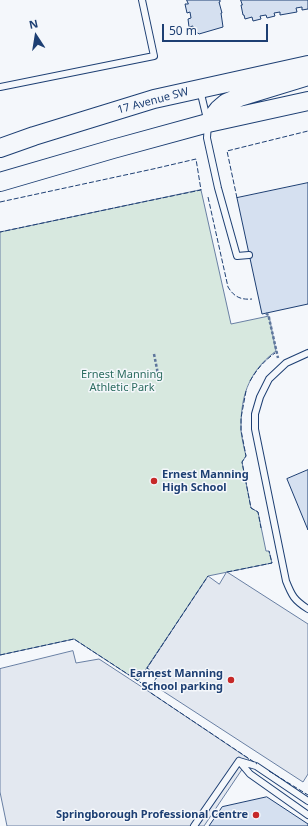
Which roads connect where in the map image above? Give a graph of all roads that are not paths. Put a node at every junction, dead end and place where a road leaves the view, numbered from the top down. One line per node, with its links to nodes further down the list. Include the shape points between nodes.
1 (142, 0): 4 (lane, via 154,56)
2 (308, 65): 5 (main road, 17 Avenue SW)
3 (308, 76): 7 (main road, via 226,103)
4 (0, 87)
5 (200, 88): 7 (lane); 8 (main road, 17 Avenue SW, via 154,99)
6 (308, 101): 7 (main road)
7 (208, 123): 9 (main road); 10 (lane, via 207,138 237,256)
8 (0, 148)
9 (0, 182)
10 (249, 255)
11 (308, 353): 12 (lane, via 286,363 269,379 255,414 255,429 286,581 292,596)
12 (308, 609)
13 (239, 761): 14 (lane, via 256,766); 15 (lane, via 250,774); 16 (lane)
14 (308, 801)
15 (308, 815)
16 (194, 826)

